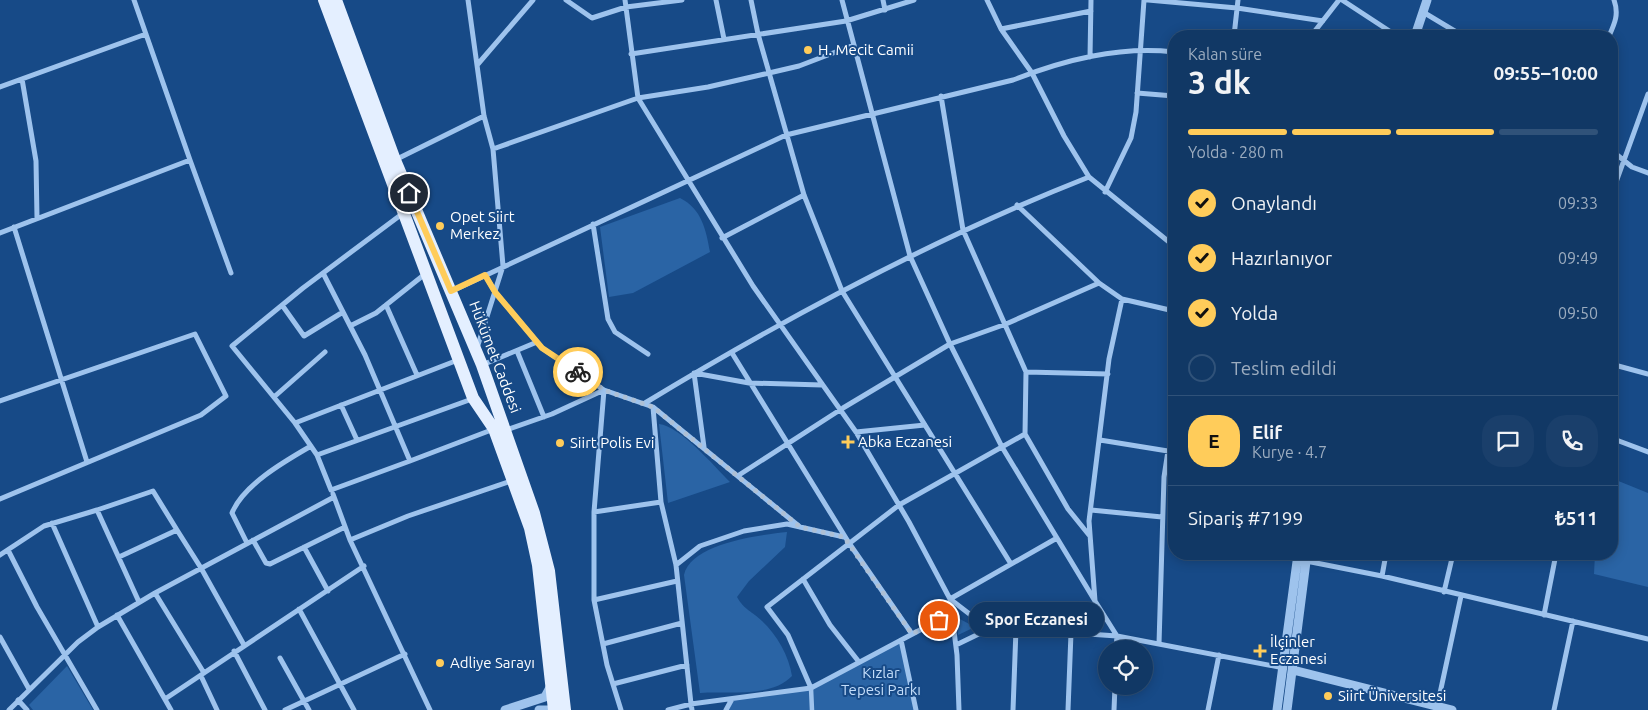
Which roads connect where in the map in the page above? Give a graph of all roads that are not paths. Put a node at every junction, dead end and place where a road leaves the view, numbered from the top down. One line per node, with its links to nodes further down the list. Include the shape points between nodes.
1 (134, 0): 35 (street)
2 (324, 0): 68 (main road)
3 (336, 0): 59 (main road, Hükümet Caddesi)
4 (468, 0): 43 (street)
5 (533, 0): 43 (street)
6 (566, 0): 21 (street, via 592,18)
7 (625, 0): 21 (street)
8 (682, 0): 21 (street)
9 (716, 0): 37 (street)
10 (751, 0): 36 (street)
11 (842, 0): 26 (street)
12 (883, 0): 23 (street)
13 (914, 0): 23 (street)
14 (987, 0): 28 (street)
15 (1091, 0): 24 (street)
16 (1146, 0): 22 (street); 39 (street)
17 (1238, 0): 22 (street)
18 (1341, 0): 27 (street); 31 (street)
19 (1427, 0): 25 (street)
20 (1614, 0): 34 (street, via 1617,20)
21 (626, 8): 41 (street)
22 (1237, 8): 27 (street); 29 (street)
23 (885, 10): 26 (street)
24 (1091, 11): 28 (street); 42 (street)
25 (1423, 12): 32 (street); 33 (street)
26 (846, 21): 36 (street); 38 (street)
27 (1323, 21): 30 (street)
28 (1001, 29): 45 (street)
29 (1235, 30)
30 (1316, 30)
31 (1388, 30)
32 (1417, 30)
33 (1453, 30)
34 (1612, 30)
35 (146, 34): 46 (street); 58 (street)
36 (758, 34): 37 (street); 44 (street)
37 (724, 39): 41 (street)
38 (854, 45): 44 (street, via 799,66); 53 (street)
39 (1140, 49): 40 (street); 42 (street); 48 (street)
40 (1168, 51)
41 (631, 54): 52 (street)
42 (1090, 57): 45 (street)
43 (478, 64): 54 (street)
44 (769, 73): 52 (street); 55 (street)
45 (1032, 73): 50 (street); 62 (street)
46 (22, 79): 47 (street); 69 (street, via 36,162)
47 (0, 87)
48 (1137, 93): 51 (street); 65 (street, via 1130,138)
49 (1648, 94): 60 (street)
50 (941, 96): 53 (street); 72 (street)
51 (1168, 96)
52 (638, 98): 56 (street); 64 (street)
53 (872, 113): 55 (street); 76 (street)
54 (484, 116): 56 (street); 59 (street)
55 (786, 135): 64 (street); 66 (street)
56 (492, 149): 77 (street)
57 (1618, 156): 60 (street)
58 (190, 160): 69 (street); 78 (street)
59 (395, 160): 83 (main road, Hükümet Caddesi)
60 (1624, 161): 61 (street); 63 (street)
61 (1648, 173)
62 (1089, 177): 65 (street); 67 (street)
63 (1618, 177)
64 (686, 180): 70 (street); 74 (street)
65 (1104, 192): 75 (street)
66 (804, 195): 74 (street); 84 (street)
67 (1017, 206): 72 (street); 82 (street)
68 (402, 213): 79 (street); 80 (main road)
69 (37, 218): 71 (street)
70 (593, 224): 77 (street); 100 (street, via 608,319 615,332)
71 (14, 227): 73 (street); 110 (street)
72 (963, 230): 76 (street); 91 (street)
73 (0, 233)
74 (722, 238): 92 (street)
75 (1168, 241)
76 (910, 256): 84 (street); 95 (street)
77 (503, 266): 81 (street); 85 (street)
78 (231, 273)
79 (324, 273): 87 (street); 90 (street)
80 (425, 274): 88 (street); 101 (main road)
81 (485, 275): 83 (street); 85 (street)
82 (1099, 283): 86 (street); 91 (street)
83 (451, 291): 96 (main road, Hükümet Caddesi)
84 (842, 291): 92 (street); 109 (street)
85 (495, 292): 94 (street); 96 (street)
86 (1122, 299): 89 (street); 106 (street)
87 (282, 305): 90 (street, via 304,336); 115 (street, via 232,346)
88 (386, 305): 93 (street); 108 (street)
89 (1168, 310)
90 (343, 312): 93 (street)
91 (1006, 324): 95 (street); 104 (street)
92 (780, 325): 99 (street); 112 (street)
93 (350, 326): 113 (street)
94 (536, 342): 97 (street); 114 (street)
95 (950, 344): 109 (street); 135 (street)
96 (476, 351): 102 (main road, Hükümet Caddesi)
97 (517, 351): 102 (street); 122 (street)
98 (325, 352): 115 (street)
99 (732, 353): 105 (street); 111 (street)
100 (648, 354)
101 (458, 360): 108 (street); 116 (main road)
102 (482, 365): 126 (main road, Hükümet Caddesi)
103 (1618, 366): 107 (street)
104 (1026, 372): 106 (street); 128 (street)
105 (694, 373): 111 (street); 118 (street); 134 (street)
106 (1108, 374): 130 (street)
107 (1648, 374)
108 (417, 375): 113 (street)
109 (896, 377): 121 (street); 124 (street)
110 (61, 379): 117 (street); 140 (street); 140 (street, via 195,334 226,396 201,414)
111 (749, 383): 112 (street); 132 (street)
112 (822, 385): 121 (street)
113 (379, 389): 119 (street); 125 (street)
114 (604, 390): 118 (street); 122 (street); 152 (street)
115 (274, 397): 123 (street)
116 (473, 398): 125 (street); 126 (main road)
117 (0, 401)
118 (645, 403): 120 (street)
119 (341, 404): 123 (street); 129 (street)
120 (653, 407): 134 (street); 148 (street)
121 (840, 410): 127 (street); 132 (street)
122 (544, 417): 126 (street)
123 (296, 423): 133 (street)
124 (924, 425): 127 (street); 142 (street)
125 (395, 426): 129 (street); 139 (street)
126 (500, 430): 139 (street); 144 (main road); 246 (main road, Hükümet Caddesi, via 543,541)
127 (856, 432): 149 (street)
128 (1025, 434): 135 (street); 158 (street, via 1068,509)
129 (357, 440): 138 (street)
130 (1100, 440): 136 (street); 151 (street)
131 (1618, 441): 137 (street)
132 (786, 445): 143 (street); 159 (street)
133 (311, 446): 138 (street); 163 (street, via 287,460 238,501 232,513)
134 (704, 447): 143 (street)
135 (1002, 447): 142 (street); 160 (street)
136 (1168, 451)
137 (1648, 452)
138 (317, 455): 145 (street)
139 (410, 460): 145 (street)
140 (87, 462): 147 (street)
141 (1168, 463): 153 (street)
142 (954, 474): 149 (street); 175 (street)
143 (739, 475): 156 (street)
144 (511, 481): 162 (street, via 408,516); 221 (main road, via 530,528 538,565)
145 (331, 490): 146 (street)
146 (334, 497): 155 (street); 161 (street)
147 (0, 499)
148 (661, 502): 152 (street); 176 (street)
149 (899, 505): 164 (street); 186 (street)
150 (97, 510): 154 (street); 157 (street, via 153,490); 168 (street)
151 (1091, 510): 153 (street); 158 (street)
152 (594, 512): 187 (street)
153 (1162, 517): 208 (street)
154 (52, 523): 166 (street); 196 (street)
155 (345, 526): 162 (street); 165 (street)
156 (800, 527): 159 (street); 176 (street, via 788,524 716,539 700,546)
157 (177, 530): 168 (street); 178 (street)
158 (1090, 535): 188 (street)
159 (844, 537): 164 (street)
160 (1057, 538): 175 (street); 188 (street)
161 (253, 540): 163 (street); 165 (street, via 266,563 270,564)
162 (350, 540): 177 (street)
163 (247, 543): 178 (street)
164 (849, 543): 180 (street); 200 (street)
165 (304, 547): 182 (street)
166 (8, 550): 167 (street); 211 (street)
167 (0, 555)
168 (119, 557): 189 (street)
169 (1297, 560): 217 (street)
170 (1307, 560): 218 (street)
171 (1319, 560): 179 (street)
172 (1385, 560): 179 (street)
173 (1452, 560): 183 (street)
174 (1555, 560): 193 (street)
175 (1012, 564): 186 (street)
176 (676, 565): 181 (street)
177 (364, 566): 182 (street); 212 (street)
178 (202, 568): 184 (street); 206 (street)
179 (1382, 576): 183 (street)
180 (803, 579): 215 (street, via 830,625); 223 (street, via 767,607 788,635)
181 (677, 581): 187 (street); 195 (street)
182 (328, 591): 190 (street)
183 (1444, 592): 185 (street)
184 (155, 593): 189 (street); 219 (street)
185 (1461, 596): 193 (street); 231 (street)
186 (950, 599): 191 (street); 197 (street)
187 (594, 600): 207 (street)
188 (1095, 601): 201 (street)
189 (139, 602): 192 (street)
190 (300, 609): 206 (street); 220 (street)
191 (952, 613): 200 (street); 209 (street)
192 (117, 615): 196 (street); 226 (street)
193 (1544, 615): 194 (street)
194 (1573, 621): 203 (street); 260 (street)
195 (682, 623): 207 (street); 216 (street)
196 (98, 627): 211 (street)
197 (989, 629): 198 (street); 209 (street)
198 (1016, 629): 199 (street); 253 (street)
199 (1072, 633): 201 (street); 254 (street)
200 (912, 634): 204 (street)
201 (1117, 636): 205 (street); 208 (street)
202 (0, 637): 224 (street)
203 (1648, 639)
204 (901, 640): 215 (street); 251 (street)
205 (1117, 640)
206 (244, 644): 210 (street)
207 (603, 644): 222 (street)
208 (1158, 644): 213 (street)
209 (956, 645): 252 (street)
210 (234, 651): 219 (street); 237 (street)
211 (65, 654): 224 (street); 234 (street)
212 (405, 654): 220 (street); 241 (street)
213 (1219, 655): 217 (street); 256 (street)
214 (280, 658): 229 (street)
215 (859, 662): 223 (street)
216 (687, 665): 222 (street); 230 (street)
217 (1282, 668): 218 (street); 257 (street)
218 (1293, 670): 231 (street); 258 (street)
219 (202, 674): 226 (street); 236 (street)
220 (342, 684): 229 (street); 240 (street)
221 (552, 684): 242 (street, via 545,697); 245 (main road)
222 (612, 684): 247 (street)
223 (811, 688): 227 (street); 250 (street)
224 (29, 689): 228 (street)
225 (1115, 695): 255 (street)
226 (165, 699): 235 (street)
227 (732, 699): 230 (street); 249 (street)
228 (18, 700): 232 (street); 233 (street)
229 (305, 701): 238 (street); 239 (street)
230 (692, 707): 248 (street)
231 (1438, 707): 259 (street)
232 (9, 710)
233 (27, 710)
234 (97, 710)
235 (171, 710)
236 (217, 710)
237 (265, 710)
238 (285, 710)
239 (309, 710)
240 (354, 710)
241 (430, 710)
242 (506, 710)
243 (539, 710): 244 (street)
244 (550, 710)
245 (554, 710)
246 (565, 710)
247 (621, 710)
248 (668, 710)
249 (726, 710)
250 (812, 710)
251 (916, 710)
252 (959, 710)
253 (1013, 710)
254 (1068, 710)
255 (1114, 710)
256 (1208, 710)
257 (1277, 710)
258 (1287, 710)
259 (1452, 710)
260 (1554, 710)

